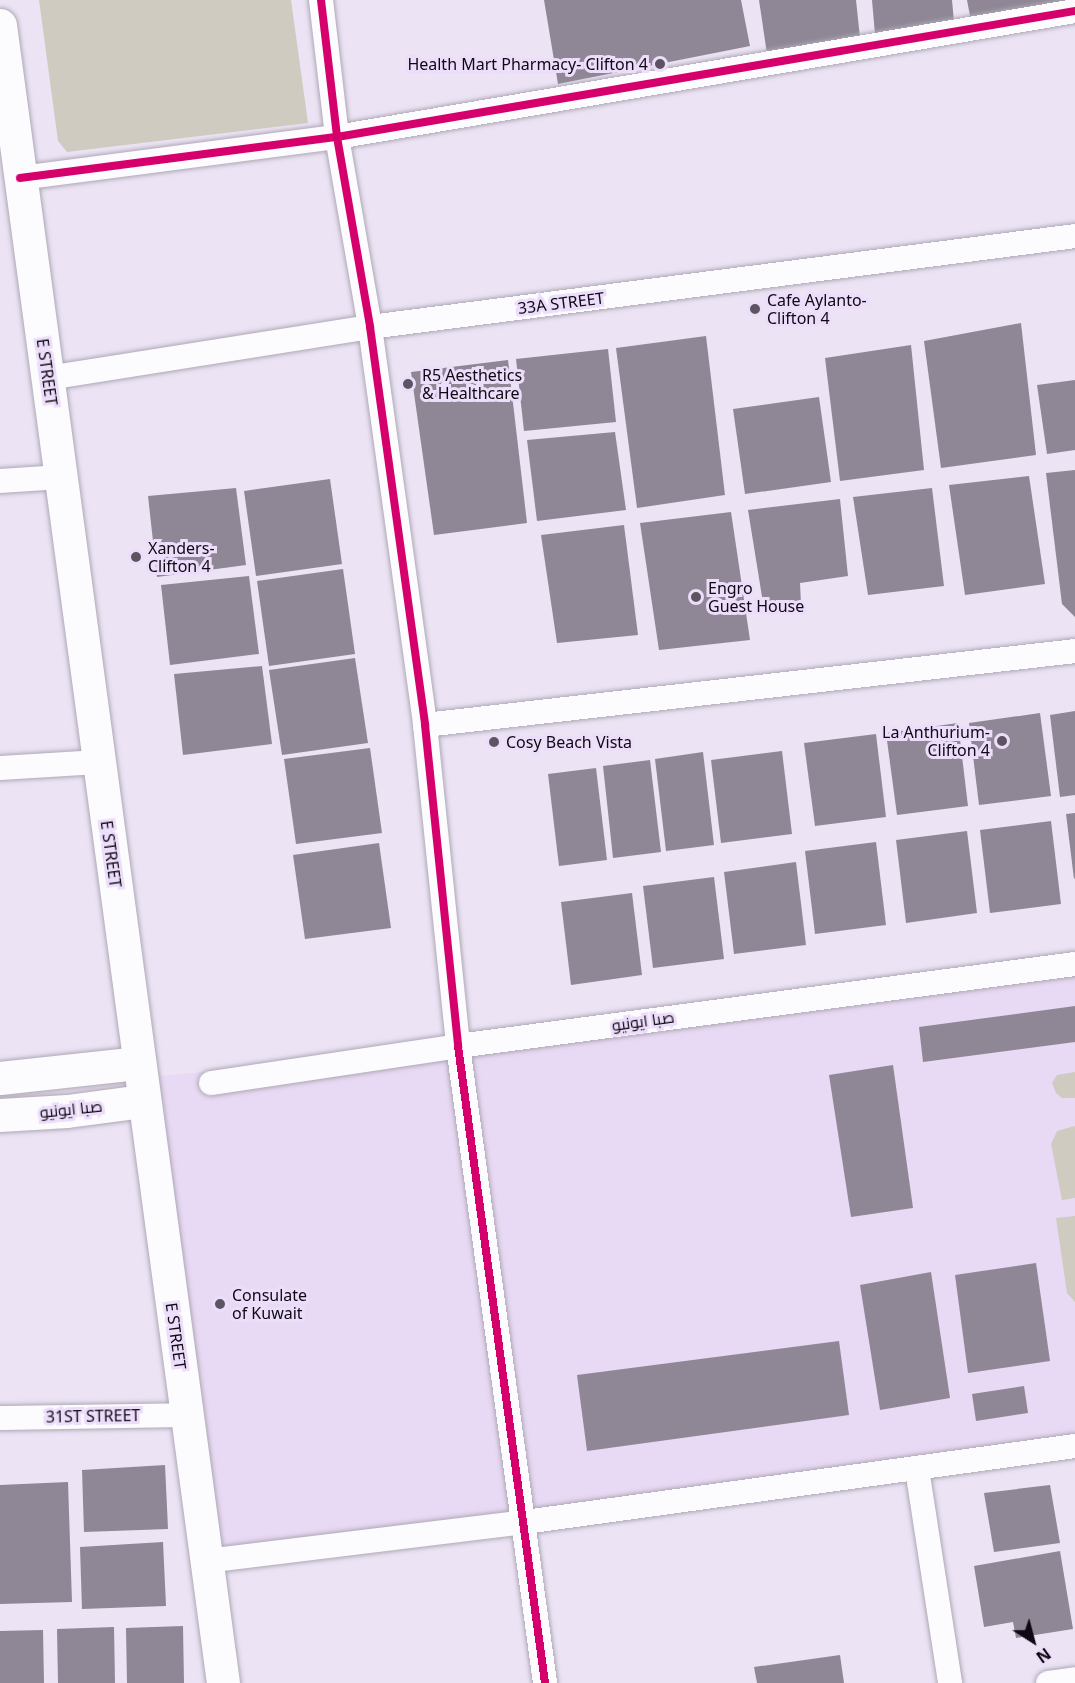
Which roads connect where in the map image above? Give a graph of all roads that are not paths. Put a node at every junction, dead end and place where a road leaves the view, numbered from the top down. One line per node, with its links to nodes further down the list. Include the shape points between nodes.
1 (321, 0): 4 (street)
2 (1075, 11): 4 (street)
3 (0, 25): 5 (main road, E STREET)
4 (337, 137): 5 (street); 7 (street)
5 (13, 168): 8 (main road, E STREET)
6 (1075, 236): 7 (street, 33A STREET)
7 (370, 327): 8 (street, 33A STREET); 12 (street)
8 (48, 378): 9 (main road, E STREET)
9 (61, 477): 10 (street); 13 (main road, E STREET)
10 (0, 481)
11 (1075, 651): 12 (street)
12 (425, 725): 16 (street)
13 (99, 762): 14 (street); 17 (main road, E STREET)
14 (0, 768)
15 (1075, 964): 16 (street, صبا ایونیو)
16 (458, 1046): 19 (street, صبا ایونیو); 26 (street)
17 (139, 1063): 18 (main road); 20 (main road, E STREET)
18 (0, 1077)
19 (211, 1083)
20 (143, 1101): 21 (main road, صبا ایونیو); 22 (main road, E STREET)
21 (0, 1115)
22 (187, 1415): 23 (street, 31ST STREET); 27 (main road, E STREET)
23 (0, 1418)
24 (1075, 1446): 25 (street)
25 (917, 1468): 26 (street); 31 (street)
26 (525, 1522): 27 (street); 30 (street)
27 (207, 1561): 29 (main road, E STREET)
28 (1075, 1679): 32 (street)
29 (223, 1683)
30 (546, 1683)
31 (950, 1683)
32 (1048, 1683)

